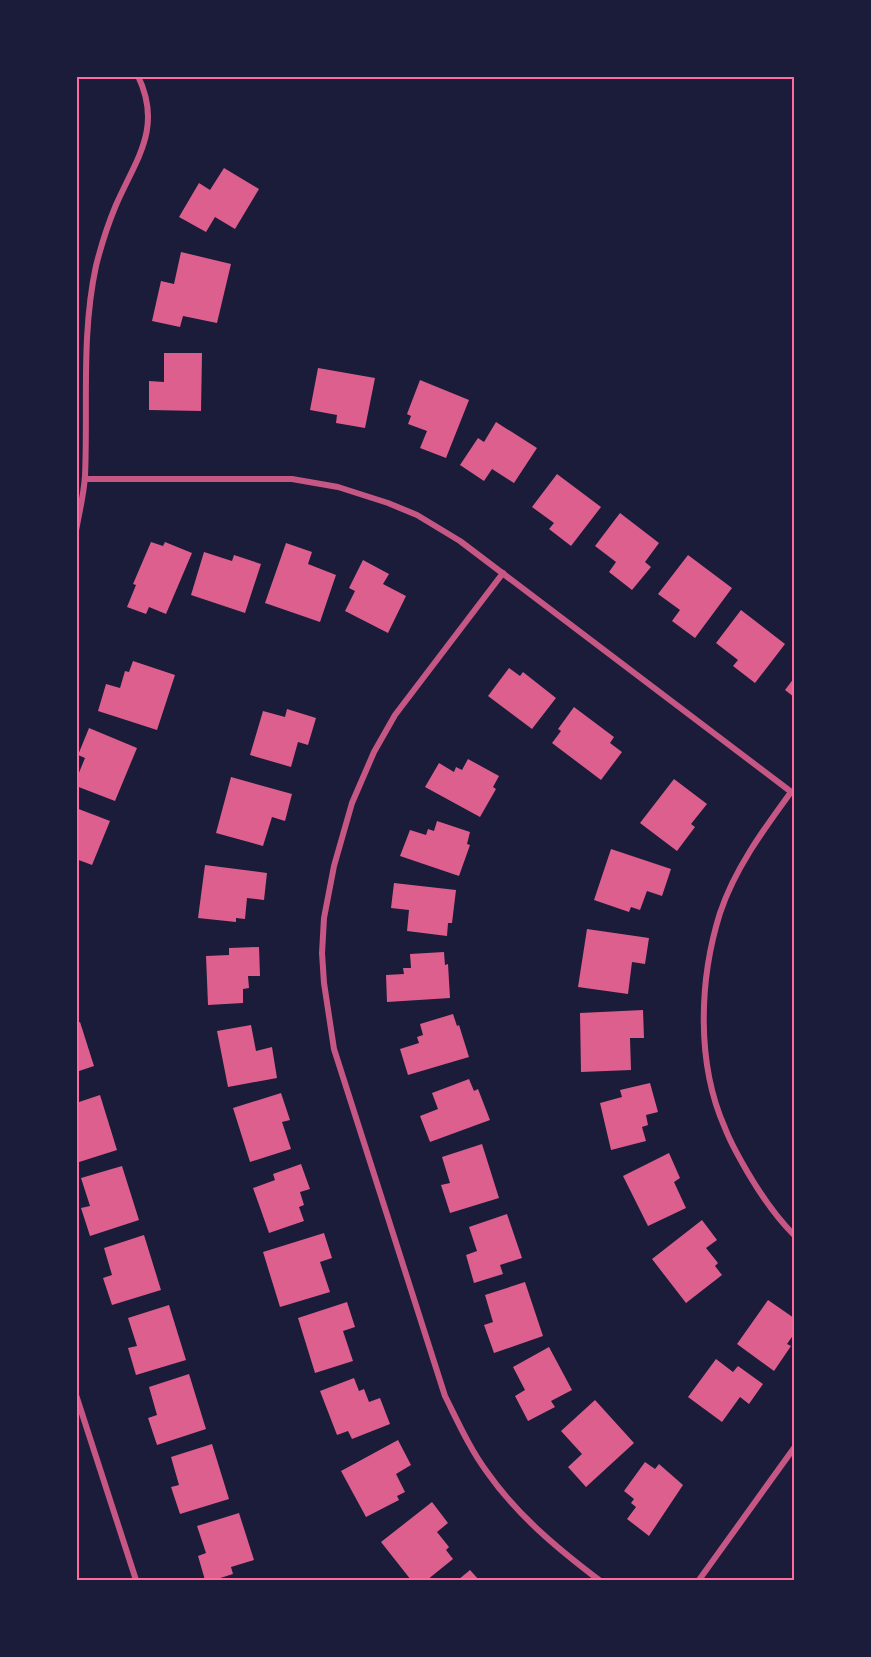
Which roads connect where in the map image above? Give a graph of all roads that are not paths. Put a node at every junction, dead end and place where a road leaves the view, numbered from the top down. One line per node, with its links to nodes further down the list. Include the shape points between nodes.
1 (138, 76): 2 (street, via 148,107 149,127 115,207 96,266 89,304)
2 (84, 479): 3 (street); 4 (street, via 292,479 338,487 417,515)
3 (76, 531)
4 (503, 573): 5 (street); 10 (street, via 395,715 369,762 352,803 334,866 324,918 324,983 334,1052 444,1396 468,1443 508,1498 544,1535)
5 (793, 793): 6 (street, via 752,847 721,913 709,958 705,1043 710,1082 724,1127 758,1191)
6 (795, 1235)
7 (76, 1395): 9 (street)
8 (795, 1448): 11 (street)
9 (136, 1581)
10 (599, 1581)
11 (699, 1581)

